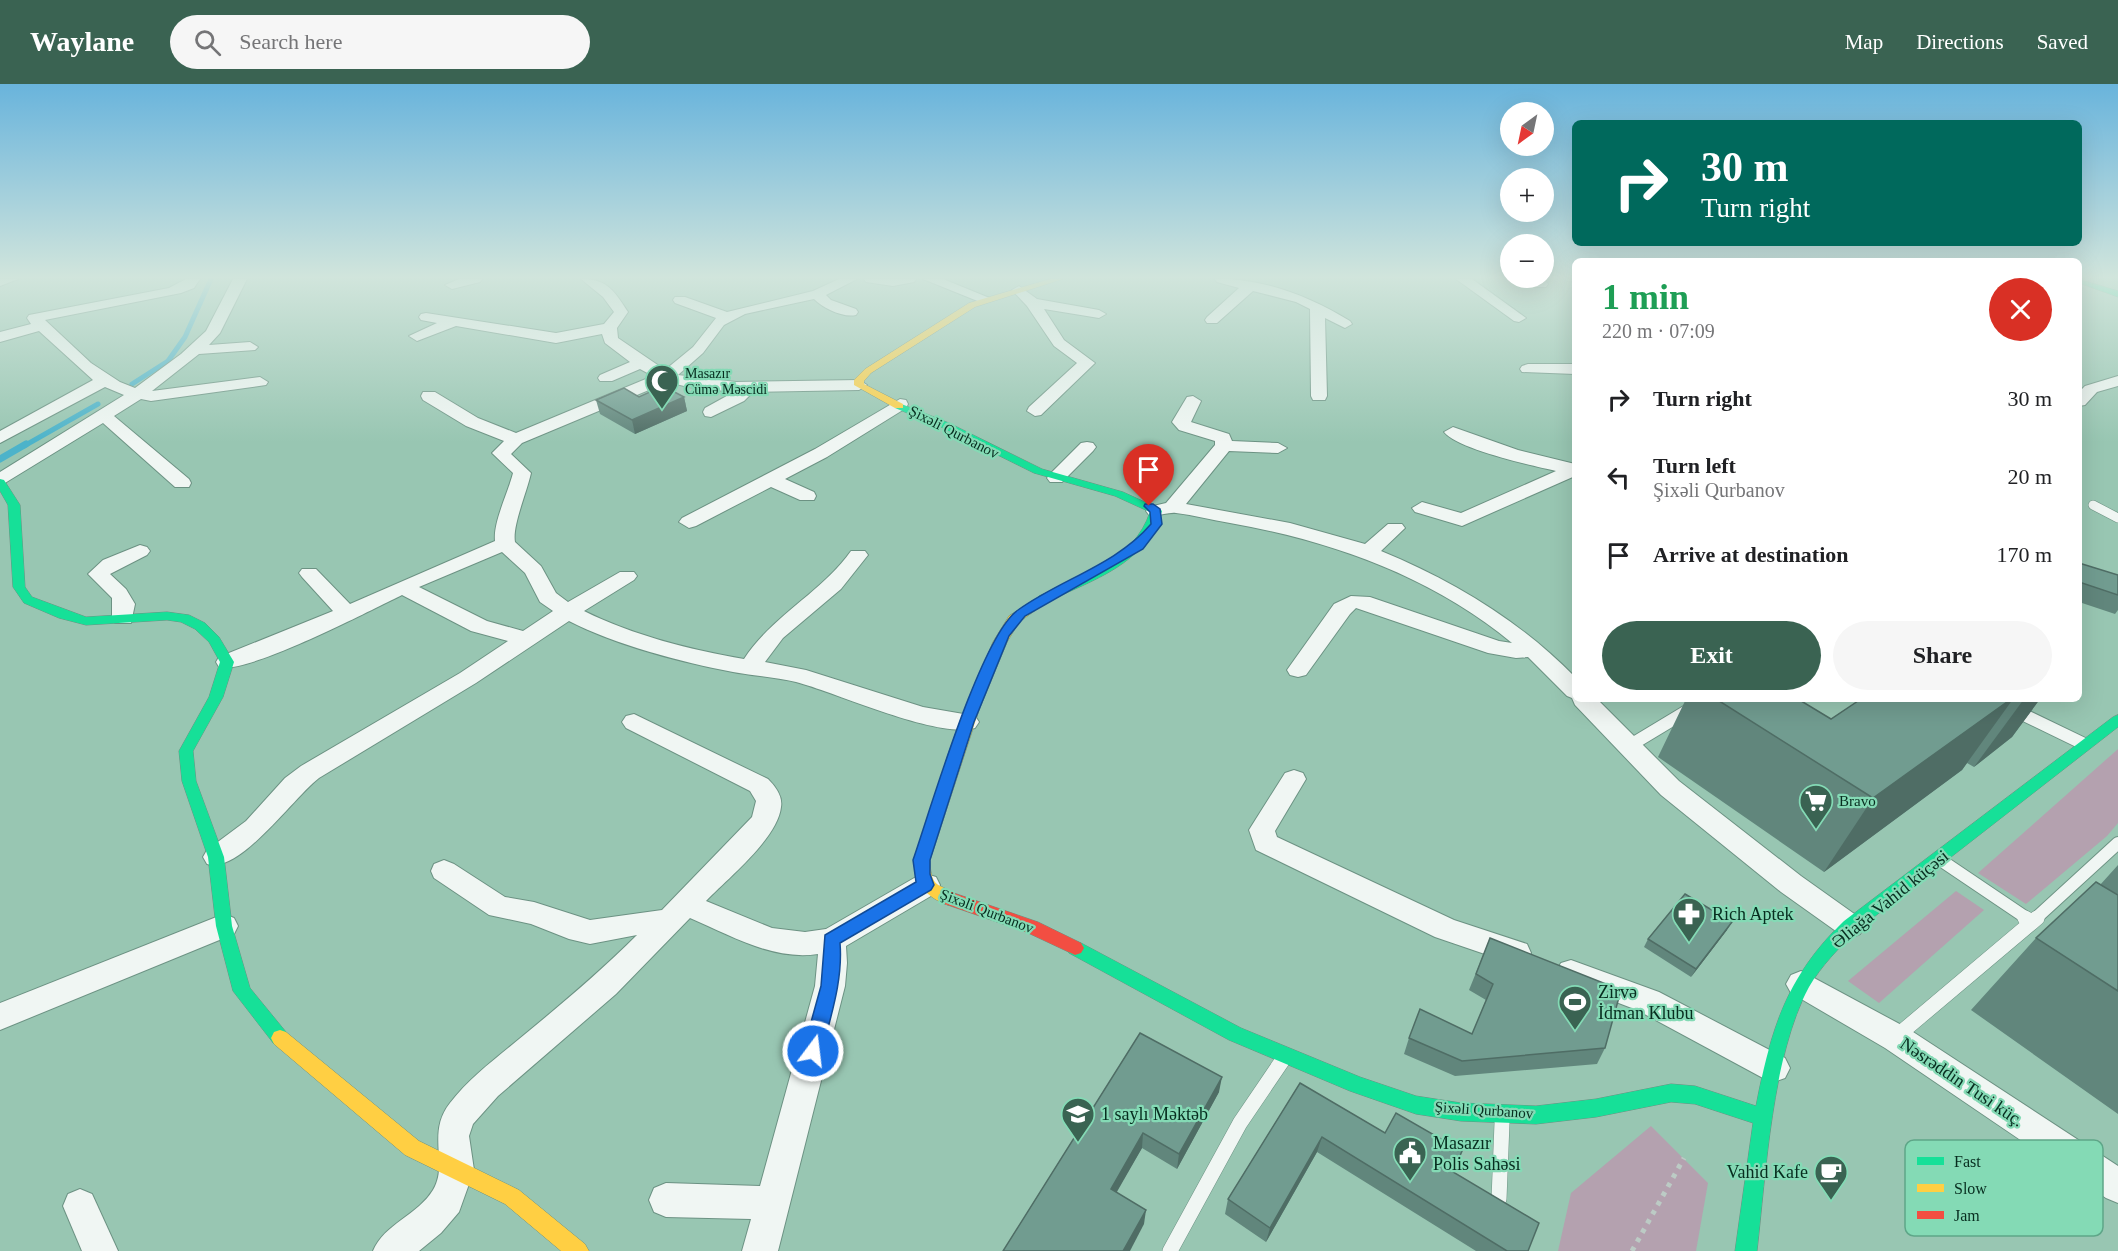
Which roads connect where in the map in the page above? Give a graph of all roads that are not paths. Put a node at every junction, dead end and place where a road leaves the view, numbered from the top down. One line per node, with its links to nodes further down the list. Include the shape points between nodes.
1 (49, 333): 19 (street, via 87,371)
2 (212, 333): 13 (street)
3 (424, 333): 11 (street)
4 (529, 333): 5 (street, via 556,339)
5 (583, 333)
6 (609, 333): 14 (street, via 610,340)
7 (709, 333): 17 (street, via 698,350)
8 (926, 333): 23 (street, via 868,371)
9 (1053, 333): 30 (street, via 1059,343 1087,363)
10 (1318, 333): 26 (street)
11 (417, 336)
12 (250, 347): 13 (street)
13 (195, 350): 24 (street)
14 (642, 363): 17 (street); 18 (street)
15 (1528, 369): 16 (street)
16 (1572, 369)
17 (667, 376): 22 (street, via 700,384); 35 (street)
18 (606, 378)
19 (104, 381): 24 (street); 34 (street)
20 (2118, 381): 27 (street, via 2091,389)
21 (260, 382): 24 (street, via 151,396)
22 (751, 385): 23 (street); 31 (street)
23 (859, 385): 29 (street, Şixəli Qurbanov)
24 (137, 394): 32 (street)
25 (429, 396): 35 (street, via 472,422)
26 (1319, 396)
27 (2082, 398)
28 (1193, 401): 36 (street, via 1181,422 1223,438)
29 (900, 404): 41 (street, Şixəli Qurbanov, via 1013,462); 42 (street)
30 (1035, 411)
31 (711, 412)
32 (101, 416): 43 (street); 44 (street, via 117,425)
33 (1453, 432): 39 (street, via 1506,454)
34 (0, 438)
35 (516, 439): 52 (street, via 501,453 522,473 508,517)
36 (1224, 446): 38 (street); 48 (street, Şixəli Qurbanov)
37 (1087, 447): 41 (street)
38 (1278, 448)
39 (1572, 469)
40 (1572, 470): 47 (street, via 1462,520)
41 (1056, 478): 48 (street, Şixəli Qurbanov)
42 (771, 480): 45 (street); 50 (street)
43 (0, 481): 61 (street, via 14,505 21,595 70,618)
44 (182, 483)
45 (807, 496)
46 (2093, 505): 49 (lane)
47 (1422, 508)
48 (1165, 509): 54 (street, via 1308,533); 73 (street, Şixəli Qurbanov, via 1138,546 1030,607 1010,624)
49 (2118, 518)
50 (689, 522)
51 (1395, 528): 54 (street)
52 (505, 544): 58 (street); 59 (street, via 534,570 547,597)
53 (140, 551): 61 (street, via 110,564 98,574 125,600)
54 (1368, 552): 63 (street, via 1476,608)
55 (858, 555): 65 (street, via 848,574 783,624)
56 (309, 573): 60 (street)
57 (627, 576): 59 (street)
58 (403, 587): 60 (street); 62 (street, via 479,626)
59 (568, 612): 62 (street); 65 (street, via 592,624 676,651)
60 (347, 613): 64 (street)
61 (123, 618): 64 (street, via 171,614 189,620 212,634)
62 (526, 639): 78 (street, via 310,772 294,784 255,828)
63 (1534, 650): 66 (street, via 1496,648 1363,602 1351,602); 67 (street)
64 (227, 662): 78 (street, via 216,698 186,751 189,781)
65 (751, 666): 73 (street, via 798,675 921,715)
66 (1298, 670)
67 (1572, 688)
68 (1586, 702): 74 (street)
69 (1705, 702): 74 (lane, via 1699,712)
70 (1997, 702): 75 (lane)
71 (2118, 720): 75 (street, Əliağa Vahid küçəsi)
72 (634, 722): 82 (street, via 759,785 770,803 758,830)
73 (967, 722): 81 (street, Şixəli Qurbanov, via 922,860 921,874)
74 (1629, 746): 85 (street, via 1670,788)
75 (2087, 746): 79 (street, Əliağa Vahid küçəsi)
76 (1294, 779): 91 (street, via 1262,830 1265,843 1276,851 1445,929 1648,1001)
77 (2118, 843): 83 (lane)
78 (216, 857): 84 (street)
79 (1939, 859): 83 (lane); 85 (street, Əliağa Vahid küçəsi)
80 (444, 871): 82 (street, via 499,907 534,913 590,932)
81 (926, 885): 86 (street); 90 (street, Şixəli Qurbanov, via 940,895 1032,927 1068,944 1236,1034)
82 (679, 913): 86 (street, via 769,939 805,944); 95 (street, via 606,985 487,1086 460,1115 453,1136)
83 (2032, 922): 89 (lane)
84 (224, 926): 88 (street); 95 (street, via 242,991 283,1042 412,1148)
85 (1850, 926): 87 (street, Əliağa Vahid küçəsi, via 1817,960)
86 (831, 940): 100 (street, via 830,986)
87 (1801, 984): 89 (street, Nəsrəddin Tusi küç.); 91 (street, Əliağa Vahid küçəsi)
88 (0, 1017)
89 (1896, 1038): 94 (street, Nəsrəddin Tusi küç.)
90 (1286, 1056): 92 (street, Şixəli Qurbanov, via 1416,1105); 106 (lane, via 1240,1123)
91 (1774, 1068): 93 (street, Əliağa Vahid küçəsi)
92 (1502, 1113): 93 (street, Şixəli Qurbanov, via 1536,1115 1596,1108 1671,1093 1705,1097); 98 (lane)
93 (1764, 1118): 107 (street, Əliağa Vahid küçəsi)
94 (2049, 1140)
95 (457, 1170): 103 (street, via 447,1200 429,1221); 104 (street, via 512,1197)
96 (2103, 1176): 97 (street, Nəsrəddin Tusi küç.)
97 (2118, 1186)
98 (1499, 1199)
99 (666, 1200): 100 (street)
100 (773, 1203): 105 (street)
101 (80, 1206): 102 (street)
102 (100, 1251)
103 (391, 1251)
104 (578, 1251)
105 (760, 1251)
106 (1170, 1251)
107 (1746, 1251)

